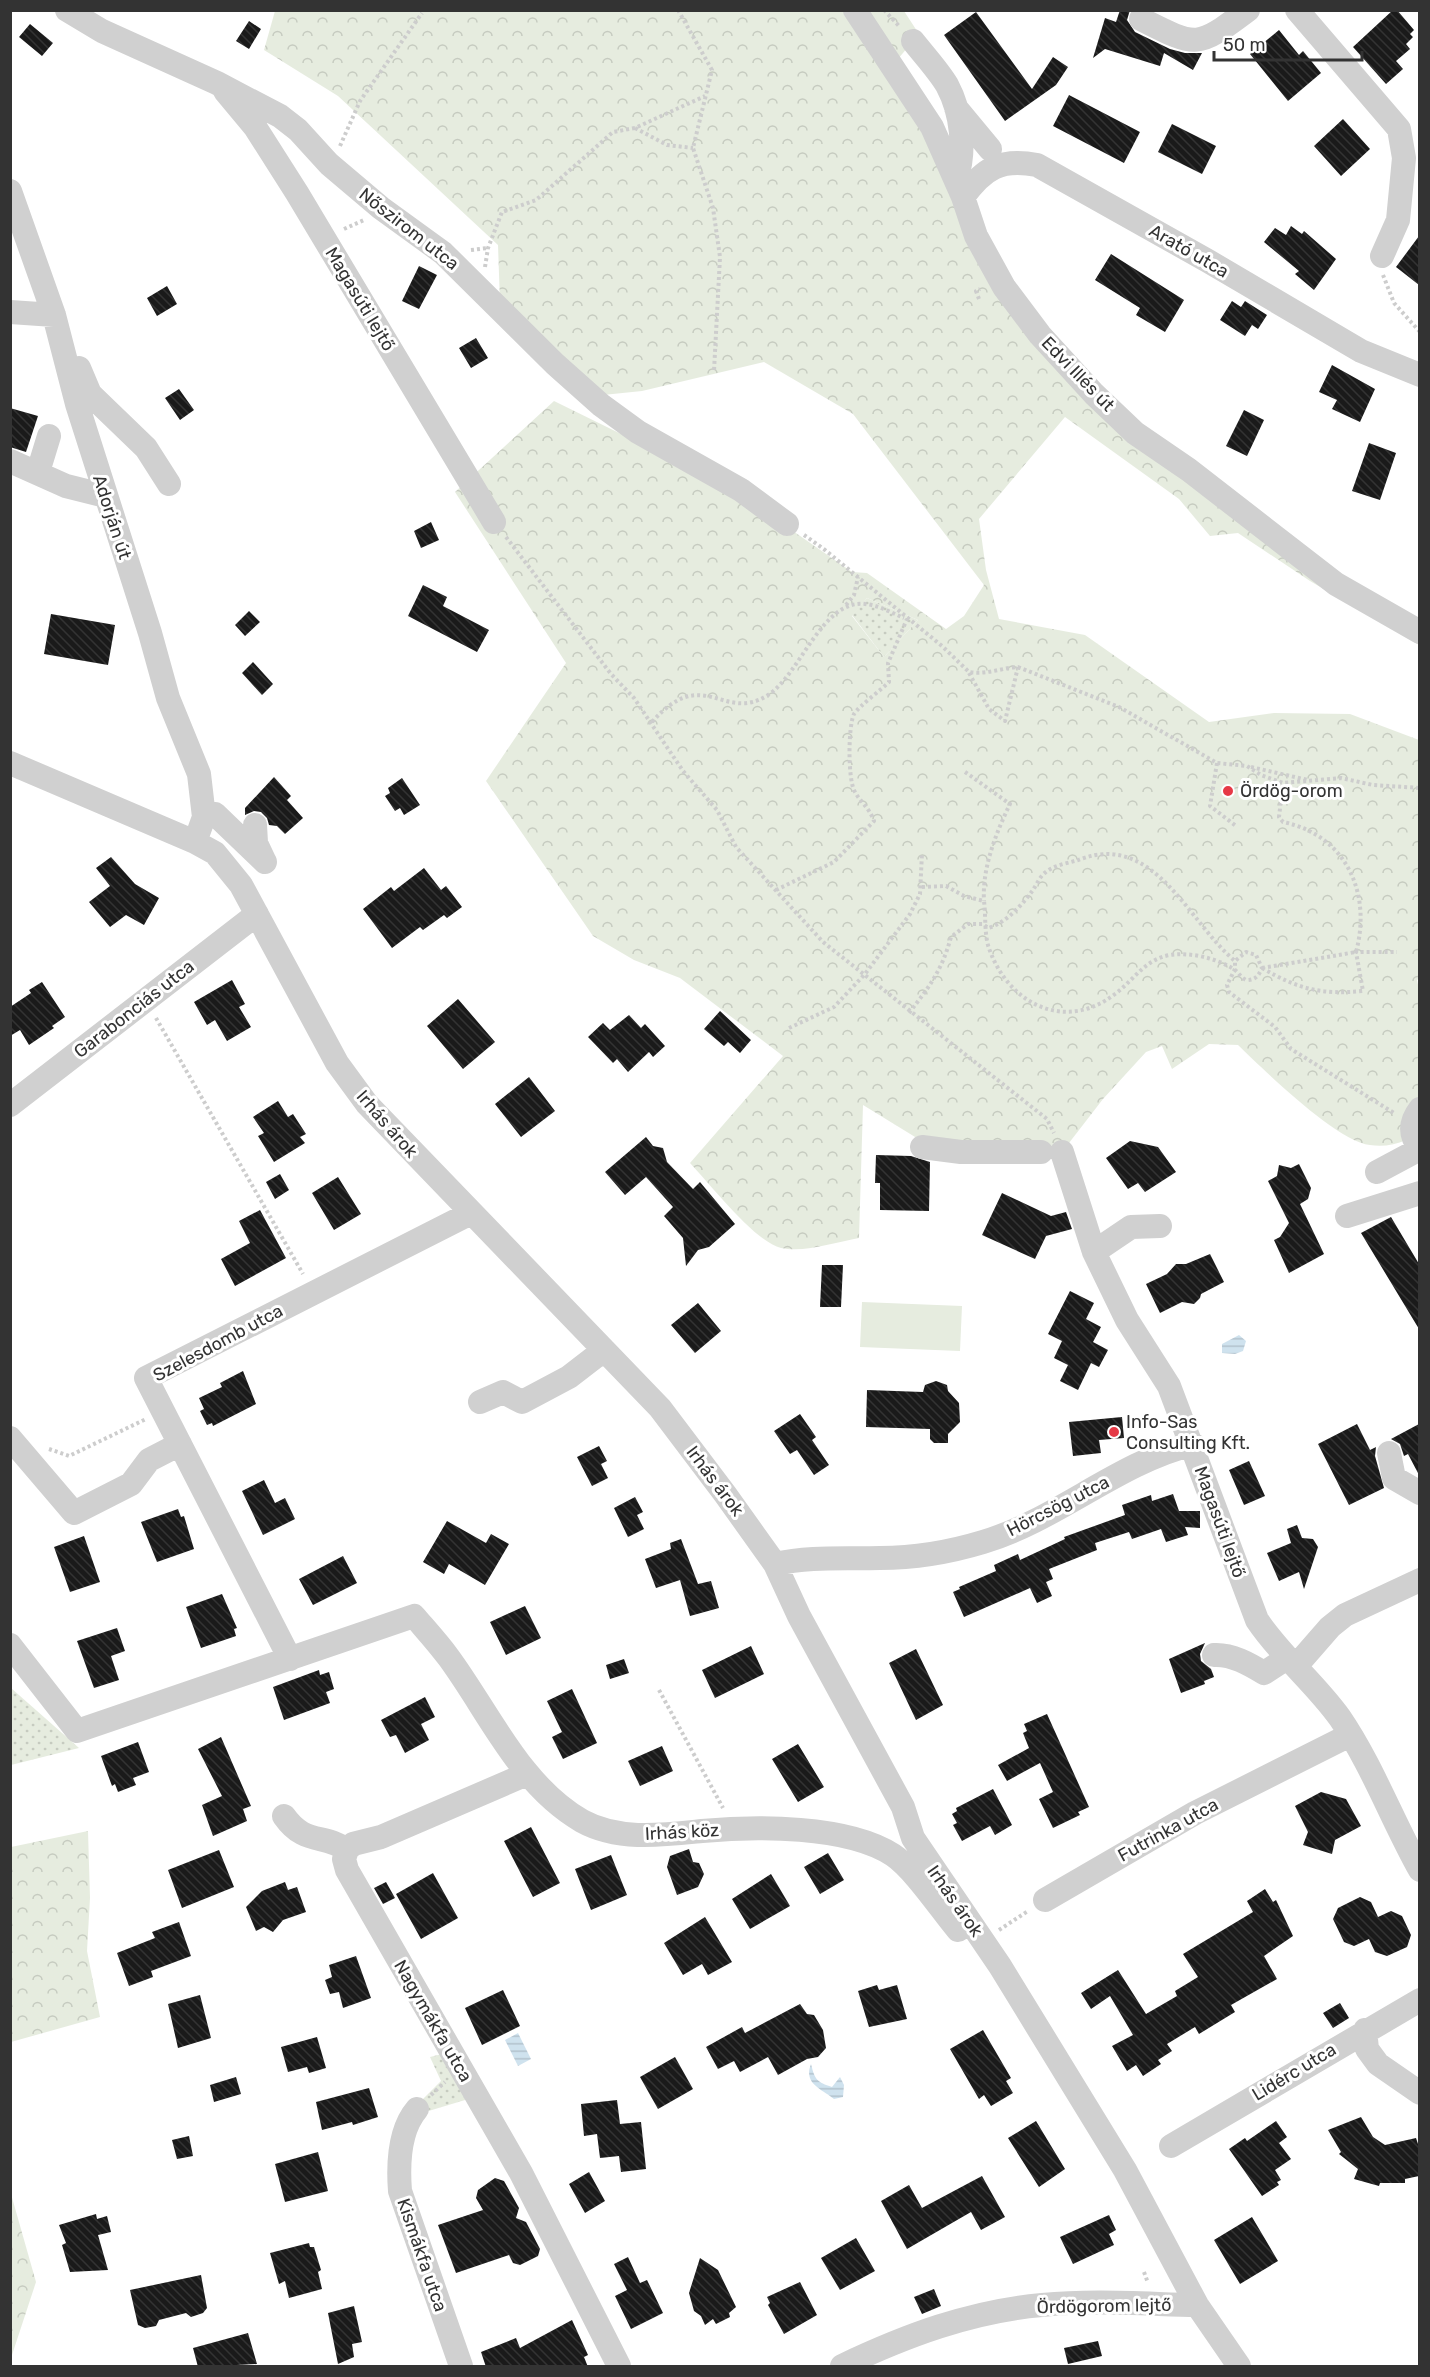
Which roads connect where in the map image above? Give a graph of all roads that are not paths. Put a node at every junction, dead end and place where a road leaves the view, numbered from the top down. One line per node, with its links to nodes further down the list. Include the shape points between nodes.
1 (67, 10): 7 (street, Nőszirom utca, via 102,31)
2 (855, 10): 10 (street, Edvi Illés út, via 932,127)
3 (1248, 10): 5 (street, via 1205,40 1183,39)
4 (1297, 10): 12 (street, via 1399,129 1404,158 1398,220)
5 (1141, 19)
6 (913, 41): 8 (street, via 947,85)
7 (217, 83): 22 (street, Magasúti lejtő, via 255,127); 23 (street, Nőszirom utca, via 280,116 298,130 329,164 443,253 601,405 638,432 741,490)
8 (956, 108): 9 (street); 10 (street, via 963,161)
9 (990, 149)
10 (959, 188): 16 (street, Arató utca, via 999,165 1037,165 1361,351); 24 (street, Edvi Illés út, via 976,236 1004,287 1040,335 1094,394 1136,433 1190,470 1336,585)
11 (10, 191): 14 (street, Adorján út)
12 (1382, 256)
13 (10, 312): 14 (street)
14 (54, 315): 15 (street, Adorján út)
15 (65, 353): 20 (street, via 77,365 90,394 146,448); 21 (street, Adorján út)
16 (1419, 375)
17 (48, 436): 19 (street)
18 (10, 461): 19 (street)
19 (38, 472): 21 (street, via 66,486)
20 (169, 484)
21 (106, 496): 26 (street, Adorján út, via 168,698 195,760)
22 (494, 522)
23 (787, 524)
24 (1419, 632)
25 (10, 763): 28 (street, Irhás árok)
26 (204, 817): 27 (street, via 215,814 265,862 256,843); 28 (street, Adorján út)
27 (255, 825)
28 (195, 842): 29 (street, Irhás árok, via 230,869)
29 (257, 914): 30 (street, Garabonciás utca); 35 (street, Irhás árok, via 337,1063 367,1104)
30 (10, 1105)
31 (1415, 1139): 33 (street)
32 (922, 1147): 38 (street, Magasúti lejtő, via 961,1152 1051,1152)
33 (1376, 1164)
34 (1419, 1193): 36 (street)
35 (471, 1213): 39 (street, Irhás árok); 42 (street, Szelesdomb utca, via 146,1378)
36 (1347, 1216)
37 (1160, 1226): 38 (street, via 1131,1227)
38 (1094, 1252): 43 (street, Magasúti lejtő, via 1127,1320 1170,1386)
39 (604, 1350): 40 (street, via 568,1377 522,1402 503,1392); 46 (street, Irhás árok, via 660,1408)
40 (480, 1402)
41 (10, 1438): 42 (street, via 74,1513 131,1484 149,1460)
42 (180, 1444): 50 (street, Szelesdomb utca)
43 (1192, 1444): 46 (street, Hörcsög utca, via 1132,1468 1028,1526 982,1542 898,1557 801,1558); 51 (street, Magasúti lejtő, via 1257,1620 1274,1646)
44 (1389, 1453): 45 (street, via 1395,1478)
45 (1419, 1493)
46 (775, 1564): 58 (street, Irhás árok, via 799,1616 903,1807 913,1838)
47 (1419, 1580): 51 (street, via 1345,1615)
48 (10, 1645): 50 (street, via 77,1731)
49 (1214, 1655): 51 (street, via 1248,1664 1264,1673)
50 (290, 1659): 53 (street, Irhás köz, via 414,1616 448,1657)
51 (1291, 1661): 52 (street, Magasúti lejtő)
52 (1350, 1735): 56 (street, Magasúti lejtő); 57 (street, Futrinka utca, via 1196,1813)
53 (527, 1774): 55 (street); 58 (street, Irhás köz, via 556,1802 603,1830 646,1835 735,1829 832,1835 860,1841 893,1855 982,1959)
54 (284, 1816): 55 (street, via 306,1836 339,1844)
55 (346, 1850): 66 (street, Nagymákfa utca, via 347,1870 521,2173)
56 (1419, 1870)
57 (1045, 1900)
58 (1000, 1966): 64 (street, Irhás árok, via 1125,2170)
59 (1419, 2000): 60 (street, Lidérc utca)
60 (1365, 2030): 61 (street, via 1367,2049 1378,2064); 63 (street, Lidérc utca)
61 (1419, 2093)
62 (417, 2109): 65 (street, Kismákfa utca, via 409,2118 404,2136 398,2170 400,2191)
63 (1171, 2146)
64 (1197, 2305): 67 (street, Ördögorom lejtő, via 1071,2303 1005,2310 900,2339); 68 (street, Irhás árok)
65 (461, 2367)
66 (619, 2367)
67 (842, 2367)
68 (1239, 2367)

